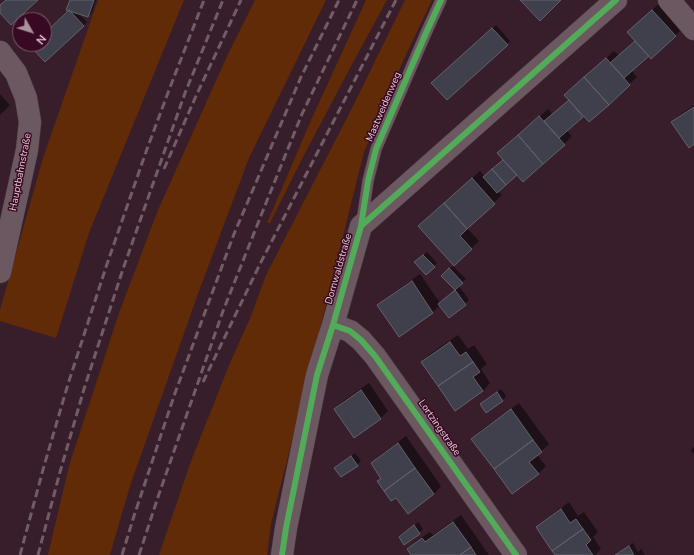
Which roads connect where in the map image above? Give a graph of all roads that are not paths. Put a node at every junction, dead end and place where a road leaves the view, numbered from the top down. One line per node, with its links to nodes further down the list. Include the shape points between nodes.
1 (441, 0): 6 (lane, Mastweidenweg, via 376,149)
2 (616, 0): 6 (street, Dornwaldstraße)
3 (669, 0): 4 (street)
4 (694, 29)
5 (1, 53): 7 (street, Hauptbahnstraße, via 16,73 26,98 30,122 27,150)
6 (361, 226): 8 (street, Dornwaldstraße)
7 (0, 272)
8 (333, 325): 9 (street, Dornwaldstraße, via 317,375); 10 (street, Lortzingstraße, via 350,331 376,356)
9 (282, 555)
10 (516, 555)

